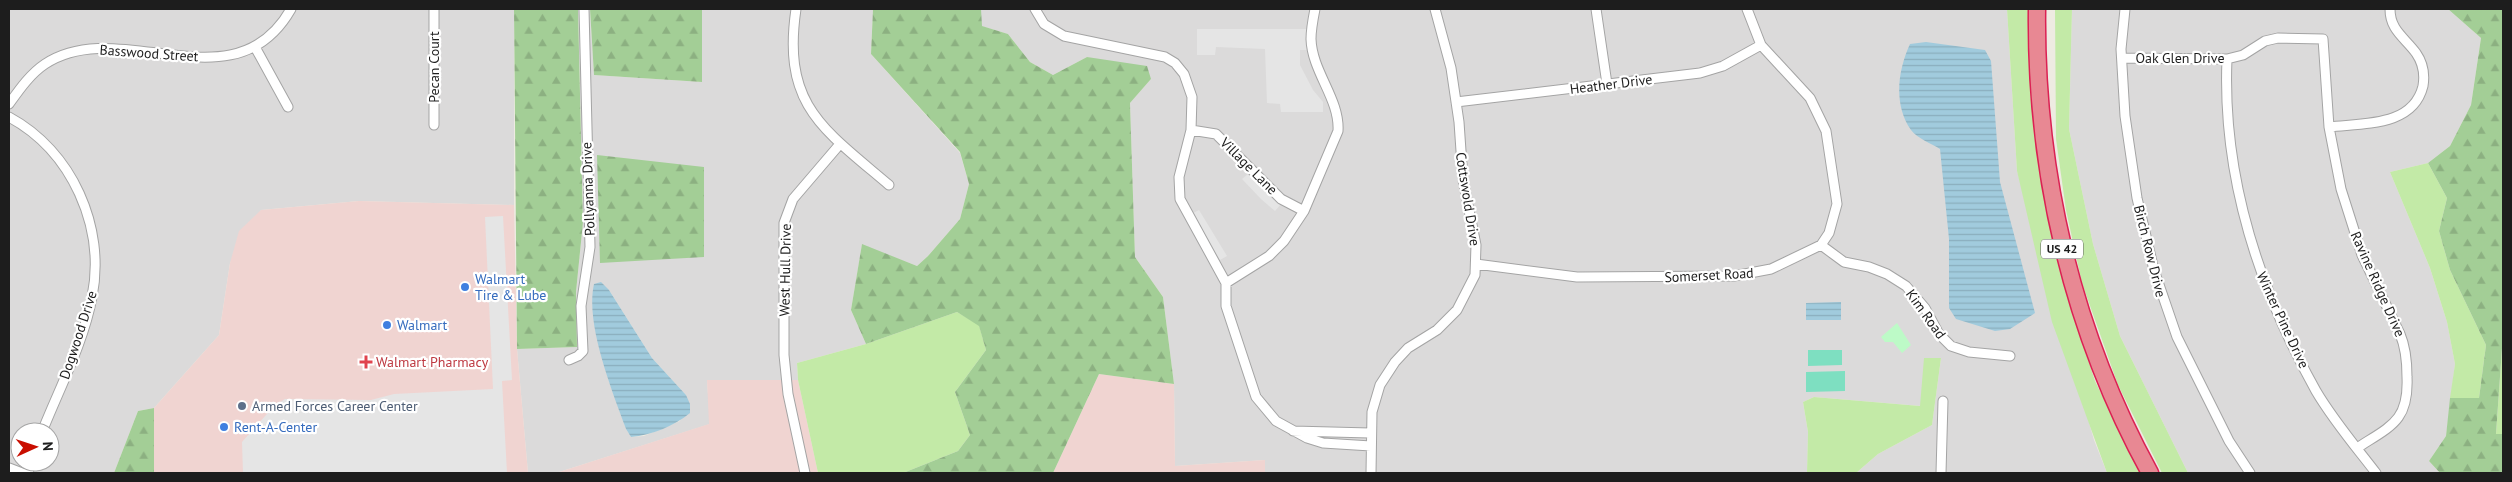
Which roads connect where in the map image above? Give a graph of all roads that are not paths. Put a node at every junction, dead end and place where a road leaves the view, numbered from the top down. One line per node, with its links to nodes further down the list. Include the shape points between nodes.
1 (291, 9): 15 (street, Basswood Street, via 276,29)
2 (434, 9): 23 (street, Pecan Court)
3 (584, 9): 33 (street, Pollyanna Drive, via 590,247 580,306 582,350)
4 (796, 9): 26 (street, via 792,53 798,85 805,102)
5 (1035, 9): 25 (street, via 1044,24 1064,36 1165,57 1175,62 1190,88 1193,107)
6 (1315, 9): 28 (street, via 1312,46 1338,125 1336,137)
7 (1435, 9): 19 (street, Cottswold Drive, via 1451,68)
8 (1596, 9): 18 (street)
9 (1747, 9): 14 (street)
10 (2038, 9): 45 (highway, US 42, via 2041,120 2061,246 2093,347)
11 (2125, 9): 16 (street, Birch Row Drive)
12 (2390, 9): 24 (street, via 2393,28 2422,64 2421,93 2412,108 2395,118)
13 (2323, 39): 17 (street, Oak Glen Drive, via 2278,38 2264,41 2243,55); 24 (street, Ravine Ridge Drive)
14 (1761, 46): 18 (street, Heather Drive, via 1710,71); 29 (street, via 1810,98 1826,131 1837,204 1829,233)
15 (255, 47): 20 (street, Basswood Street, via 214,58 102,48 75,51 43,65); 21 (street)
16 (2122, 58): 17 (street, Oak Glen Drive); 46 (street, Birch Row Drive, via 2130,160 2161,294 2192,368 2229,441)
17 (2227, 59): 39 (street, Winter Pine Drive, via 2225,94 2230,142 2257,264 2316,391)
18 (1607, 84): 19 (street, Heather Drive)
19 (1456, 102): 30 (street, Cottswold Drive, via 1460,161 1473,224)
20 (9, 104)
21 (288, 107)
22 (9, 117): 35 (street, Dogwood Drive, via 35,134 65,167 83,202 95,249 94,286 88,314)
23 (434, 124)
24 (2329, 128): 39 (street, Ravine Ridge Drive, via 2353,231 2400,334 2407,360 2406,405 2398,420)
25 (1191, 130): 28 (street, Village Lane, via 1216,134 1281,199); 31 (street, via 1179,177 1180,199)
26 (840, 144): 27 (street); 42 (street, West Hull Drive, via 793,199 784,223 784,355 788,394)
27 (889, 185)
28 (1304, 210): 31 (street, via 1276,249)
29 (1821, 245): 30 (street, Somerset Road, via 1771,269 1734,276 1577,277); 32 (street, Kim Road, via 1844,262 1869,267 1906,286 1951,346 1969,352)
30 (1476, 264): 37 (street, Cottswold Drive, via 1474,275 1456,310 1437,330 1408,348 1387,372 1375,397)
31 (1226, 283): 36 (street, via 1226,306 1251,386 1268,414)
32 (2010, 356)
33 (569, 360)
34 (1943, 401): 44 (street)
35 (46, 422)
36 (1293, 431): 37 (street); 38 (street, via 1314,441)
37 (1370, 433): 38 (street, Cottswold Drive)
38 (1371, 446): 43 (street, Cottswold Drive)
39 (2357, 448): 47 (street, Winter Pine Drive)
40 (9, 468): 41 (street)
41 (22, 473)
42 (805, 473)
43 (1371, 473)
44 (1941, 473)
45 (2150, 473)
46 (2250, 473)
47 (2376, 473)

